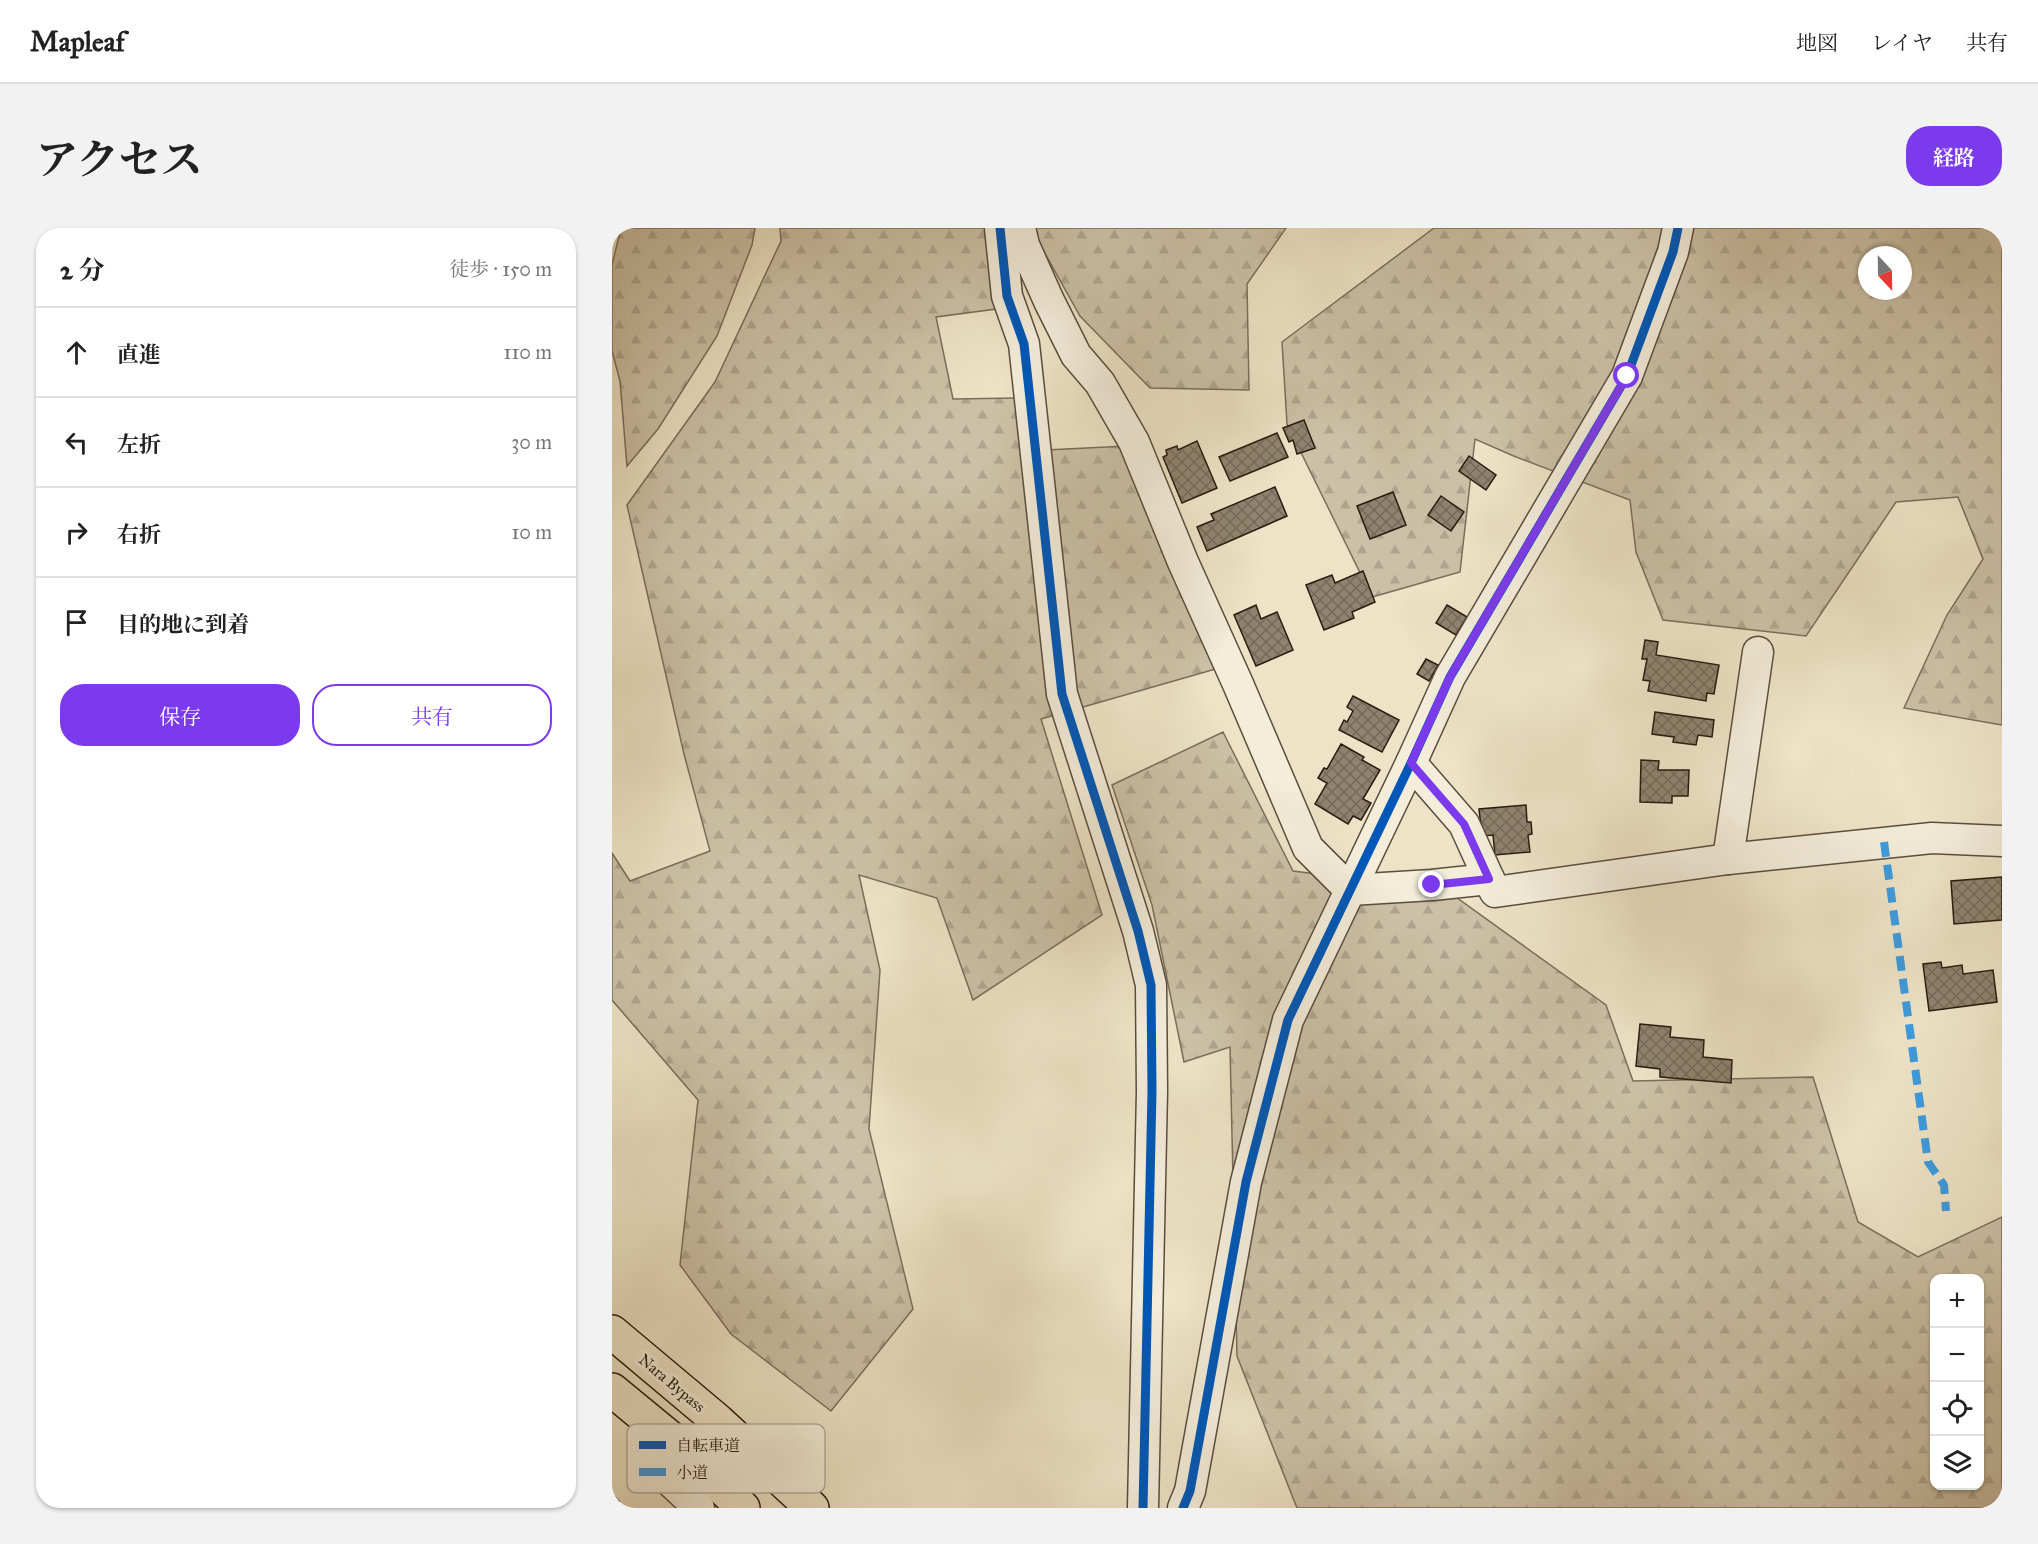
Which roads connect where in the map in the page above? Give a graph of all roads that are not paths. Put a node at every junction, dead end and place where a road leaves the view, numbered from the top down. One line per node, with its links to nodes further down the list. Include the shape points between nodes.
1 (1000, 228): 20 (street, via 1007,296 1024,344 1062,694 1138,931 1151,985)
2 (1020, 228): 9 (street, via 1048,301 1076,355 1100,383 1134,442 1308,848)
3 (1678, 228): 5 (street, via 1674,252 1627,376 1450,677)
4 (1758, 652): 7 (street)
5 (1411, 763): 8 (street, via 1464,824); 9 (street)
6 (2002, 840): 7 (street, via 1932,838)
7 (1728, 859): 8 (street, via 1495,892)
8 (1489, 879): 9 (street)
9 (1350, 890): 21 (street, via 1288,1020 1246,1182 1190,1491)
10 (612, 1332): 13 (highway, Nara Bypass)
11 (612, 1390): 12 (highway)
12 (654, 1424)
13 (721, 1424)
14 (683, 1493): 17 (street)
15 (726, 1493): 18 (highway)
16 (796, 1493): 19 (highway, Nara Bypass)
17 (699, 1508)
18 (742, 1508)
19 (812, 1508)
20 (1143, 1508)
21 (1183, 1508)

